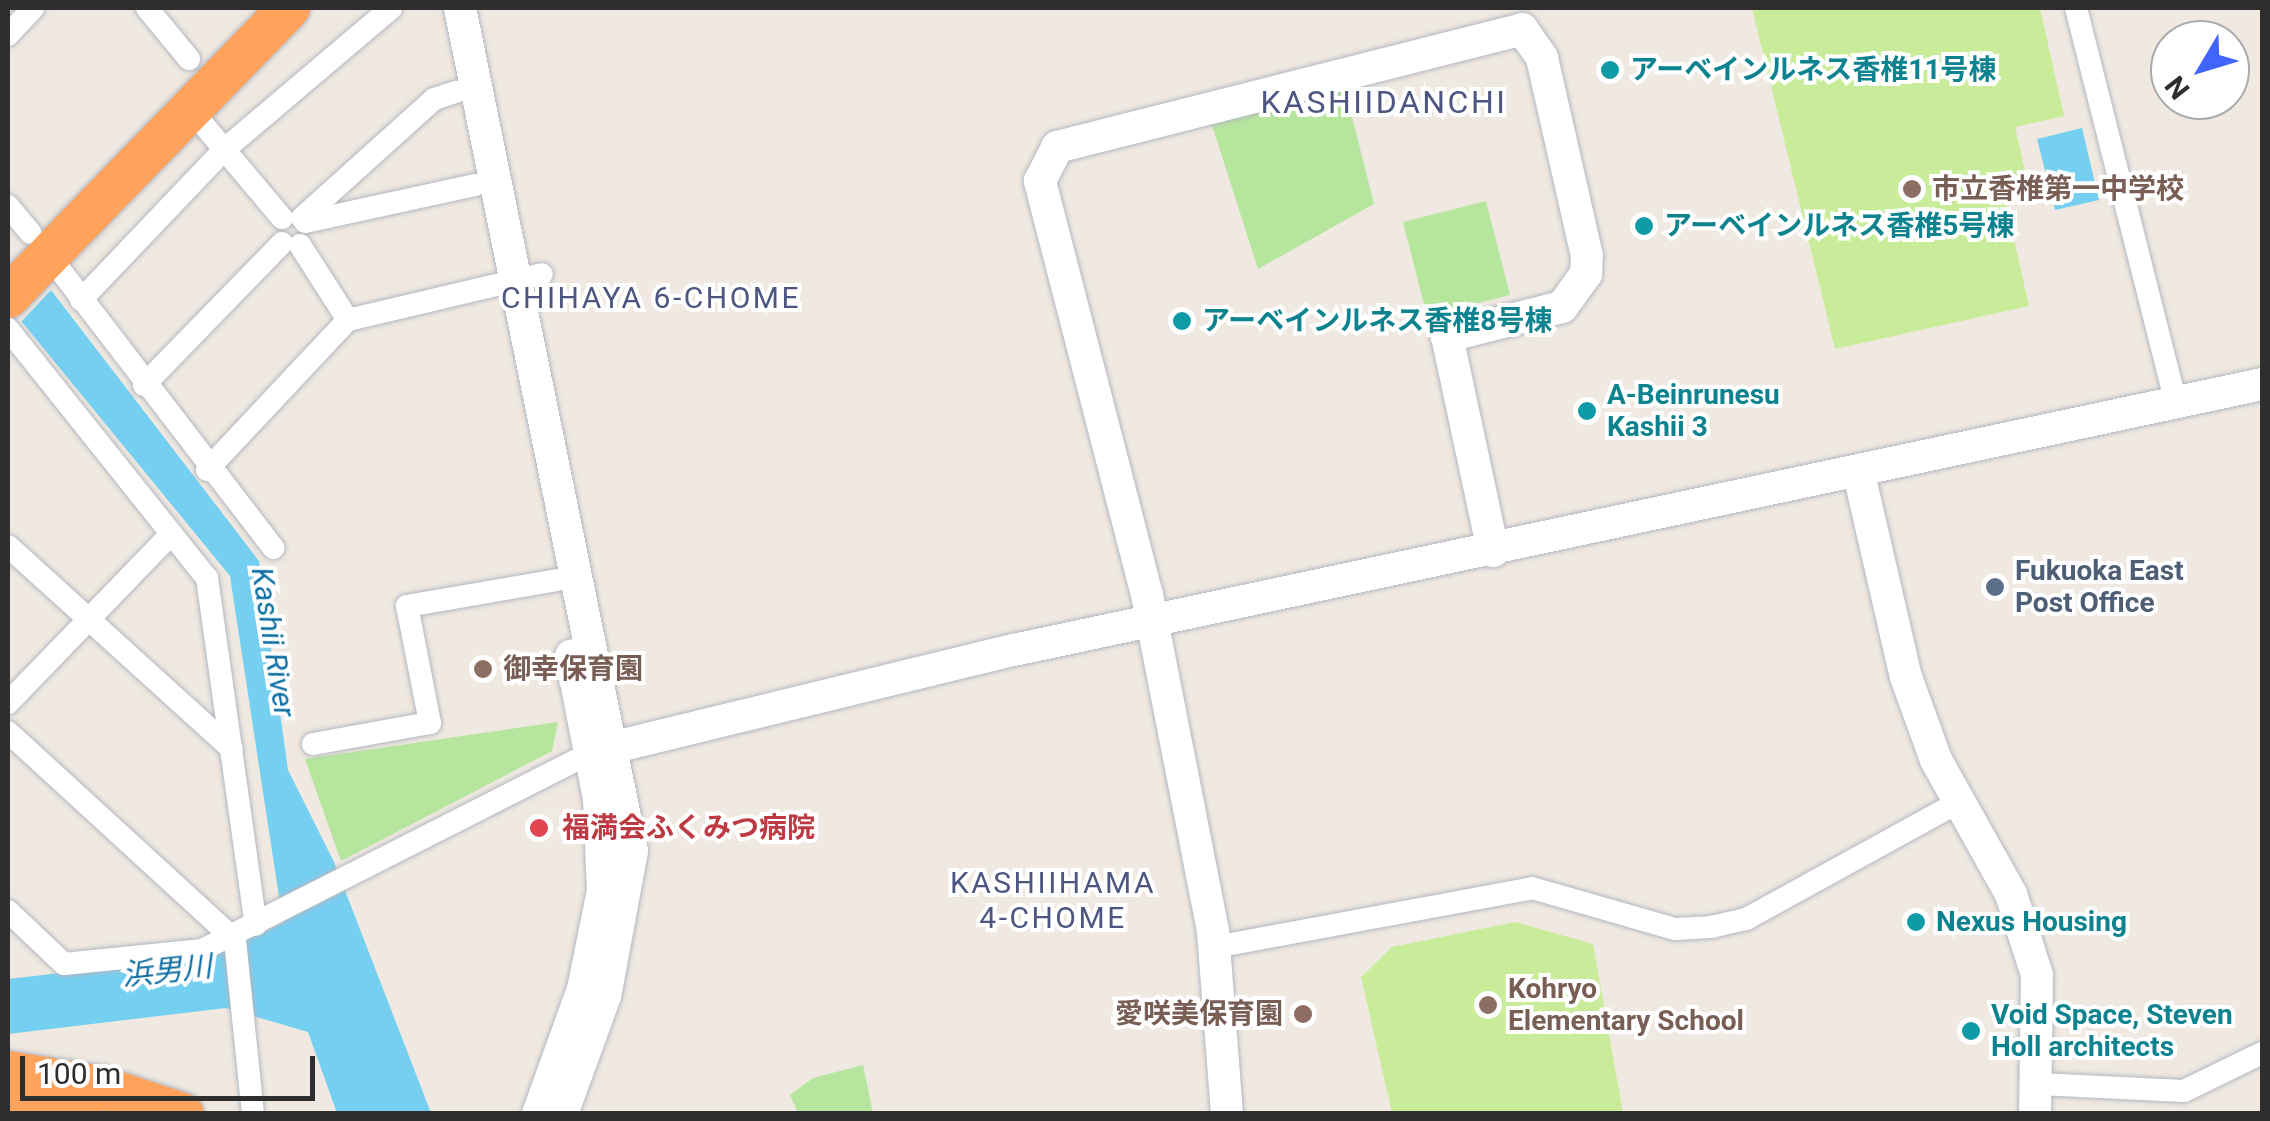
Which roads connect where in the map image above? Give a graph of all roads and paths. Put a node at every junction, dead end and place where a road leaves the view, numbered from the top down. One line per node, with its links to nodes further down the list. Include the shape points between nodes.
1 (33, 8): 9 (street)
2 (148, 8): 10 (street)
3 (245, 8): 10 (highway)
4 (288, 8): 12 (highway)
5 (391, 8): 13 (street)
6 (439, 8): 11 (street)
7 (460, 8): 17 (street)
8 (2076, 8): 24 (street)
9 (8, 36)
10 (189, 59): 16 (highway)
11 (456, 92): 14 (street); 15 (street, via 434,100)
12 (186, 104): 13 (street); 16 (highway)
13 (224, 149): 15 (street); 19 (street)
14 (475, 185): 15 (street); 17 (street)
15 (294, 229): 20 (street); 23 (street)
16 (23, 237): 18 (highway); 19 (street)
17 (517, 280): 20 (street); 31 (street); 38 (street)
18 (8, 297)
19 (81, 300): 23 (street)
20 (348, 320): 25 (street)
21 (8, 329): 27 (street)
22 (2262, 384): 24 (street)
23 (144, 385): 25 (street)
24 (2176, 404): 26 (street)
25 (207, 470): 29 (street)
26 (1859, 474): 30 (street); 39 (street, via 1906,677)
27 (171, 534): 32 (street); 37 (street, via 208,578)
28 (8, 546): 32 (street)
29 (272, 548)
30 (1494, 551): 33 (street); 33 (street, via 1446,336 1562,308 1586,274 1542,58 1522,29 1057,147 1045,161 1040,181)
31 (557, 580): 36 (street, via 407,606 430,723); 38 (street)
32 (84, 618): 34 (street); 37 (street)
33 (1147, 624): 38 (street); 43 (street)
34 (8, 703)
35 (8, 732): 42 (street)
36 (312, 744)
37 (232, 749): 41 (street)
38 (602, 749): 41 (street); 51 (street, via 597,935); 52 (street, via 632,851 622,924)
39 (1958, 802): 43 (street, via 1746,919 1711,927 1675,929 1532,888); 46 (street, via 2011,894 2037,976)
40 (8, 911): 42 (street, via 64,964)
41 (260, 922): 42 (street)
42 (235, 940): 50 (street)
43 (1215, 946): 53 (street)
44 (2262, 1053): 46 (street, via 2184,1092)
45 (8, 1072): 49 (highway, via 101,1087)
46 (2037, 1099)
47 (8, 1103): 48 (highway)
48 (82, 1114)
49 (183, 1114)
50 (253, 1114)
51 (538, 1114)
52 (562, 1114)
53 (1228, 1114)

